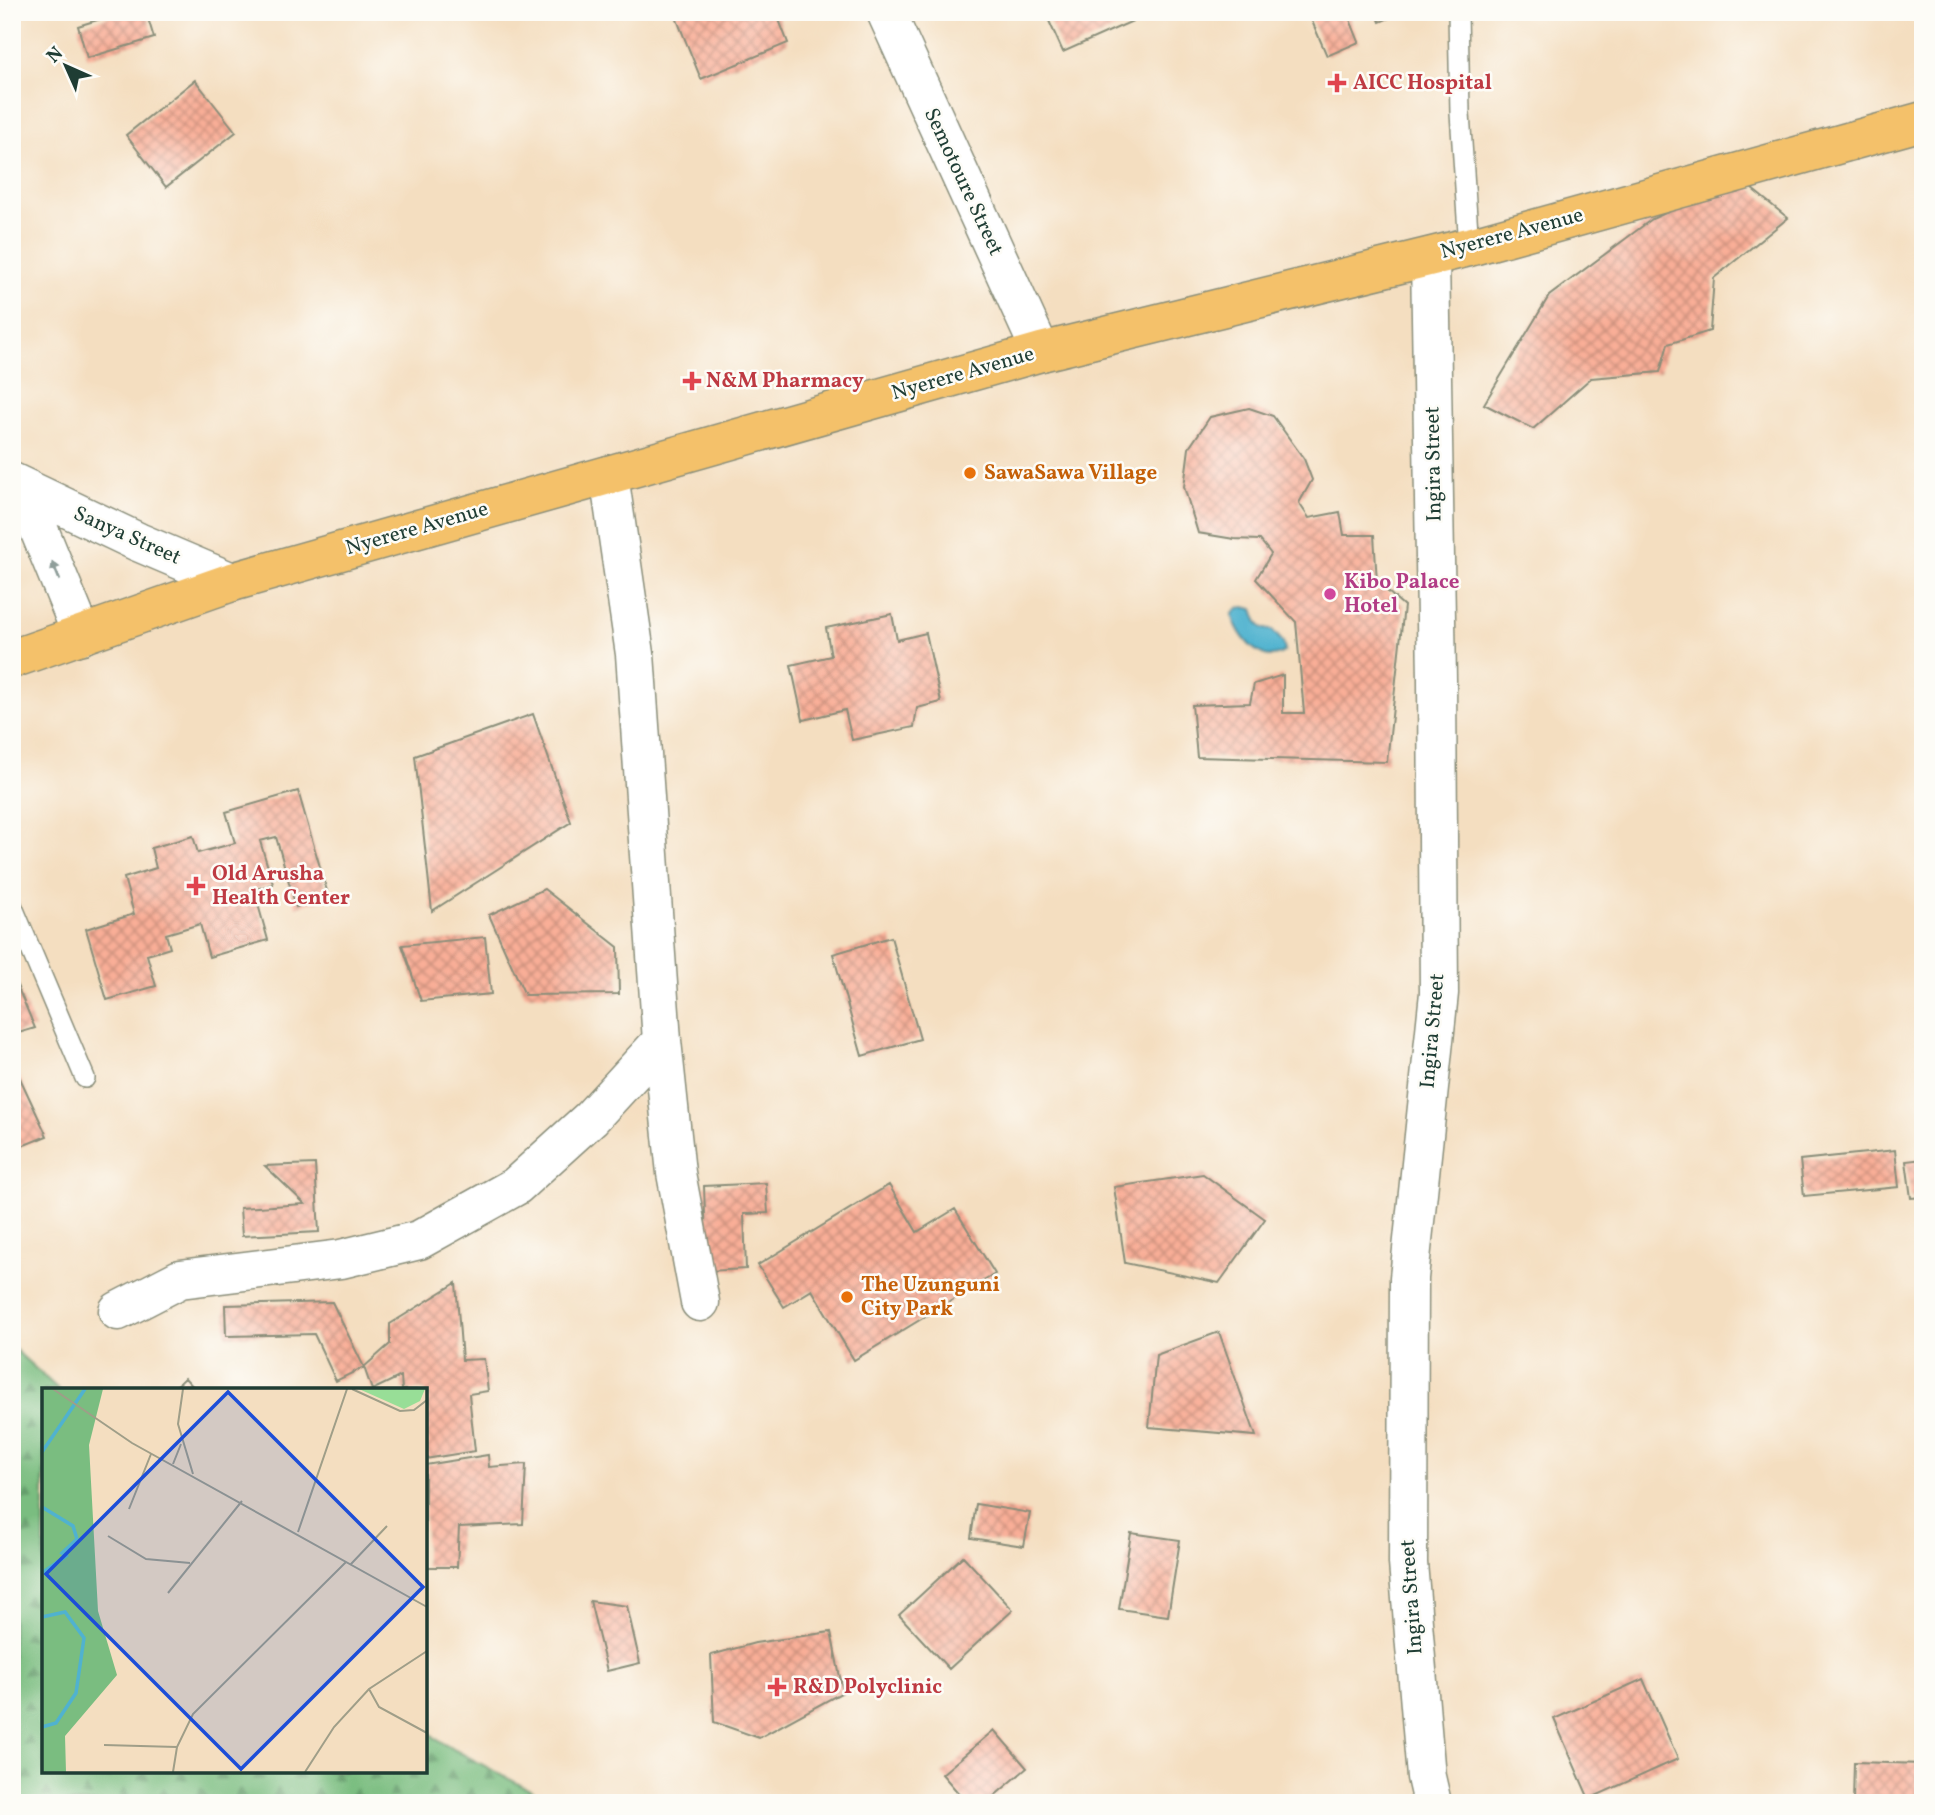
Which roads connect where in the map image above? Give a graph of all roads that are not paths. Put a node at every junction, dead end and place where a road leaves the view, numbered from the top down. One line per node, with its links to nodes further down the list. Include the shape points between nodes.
1 (886, 12): 6 (street, Semotoure Street)
2 (1458, 12): 4 (lane)
3 (1923, 121): 4 (main road, Nyerere Avenue)
4 (1469, 247): 5 (main road, Nyerere Avenue)
5 (1430, 257): 6 (main road, Nyerere Avenue); 17 (street, Ingira Street, via 1439,993 1409,1278 1408,1563 1426,1777)
6 (1041, 352): 7 (main road, Nyerere Avenue)
7 (609, 475): 9 (main road, Nyerere Avenue); 13 (street, via 635,654)
8 (17, 485): 9 (street, Sanya Street); 10 (street, one-way to 8)
9 (232, 582): 10 (main road, Nyerere Avenue)
10 (82, 635): 11 (main road, Nyerere Avenue)
11 (12, 659)
12 (12, 905): 14 (lane)
13 (662, 1041): 15 (street, via 676,1173); 16 (street, via 591,1118 516,1186 419,1240 341,1259 180,1279)
14 (85, 1078)
15 (700, 1302)
16 (118, 1311)
17 (1433, 1803)

